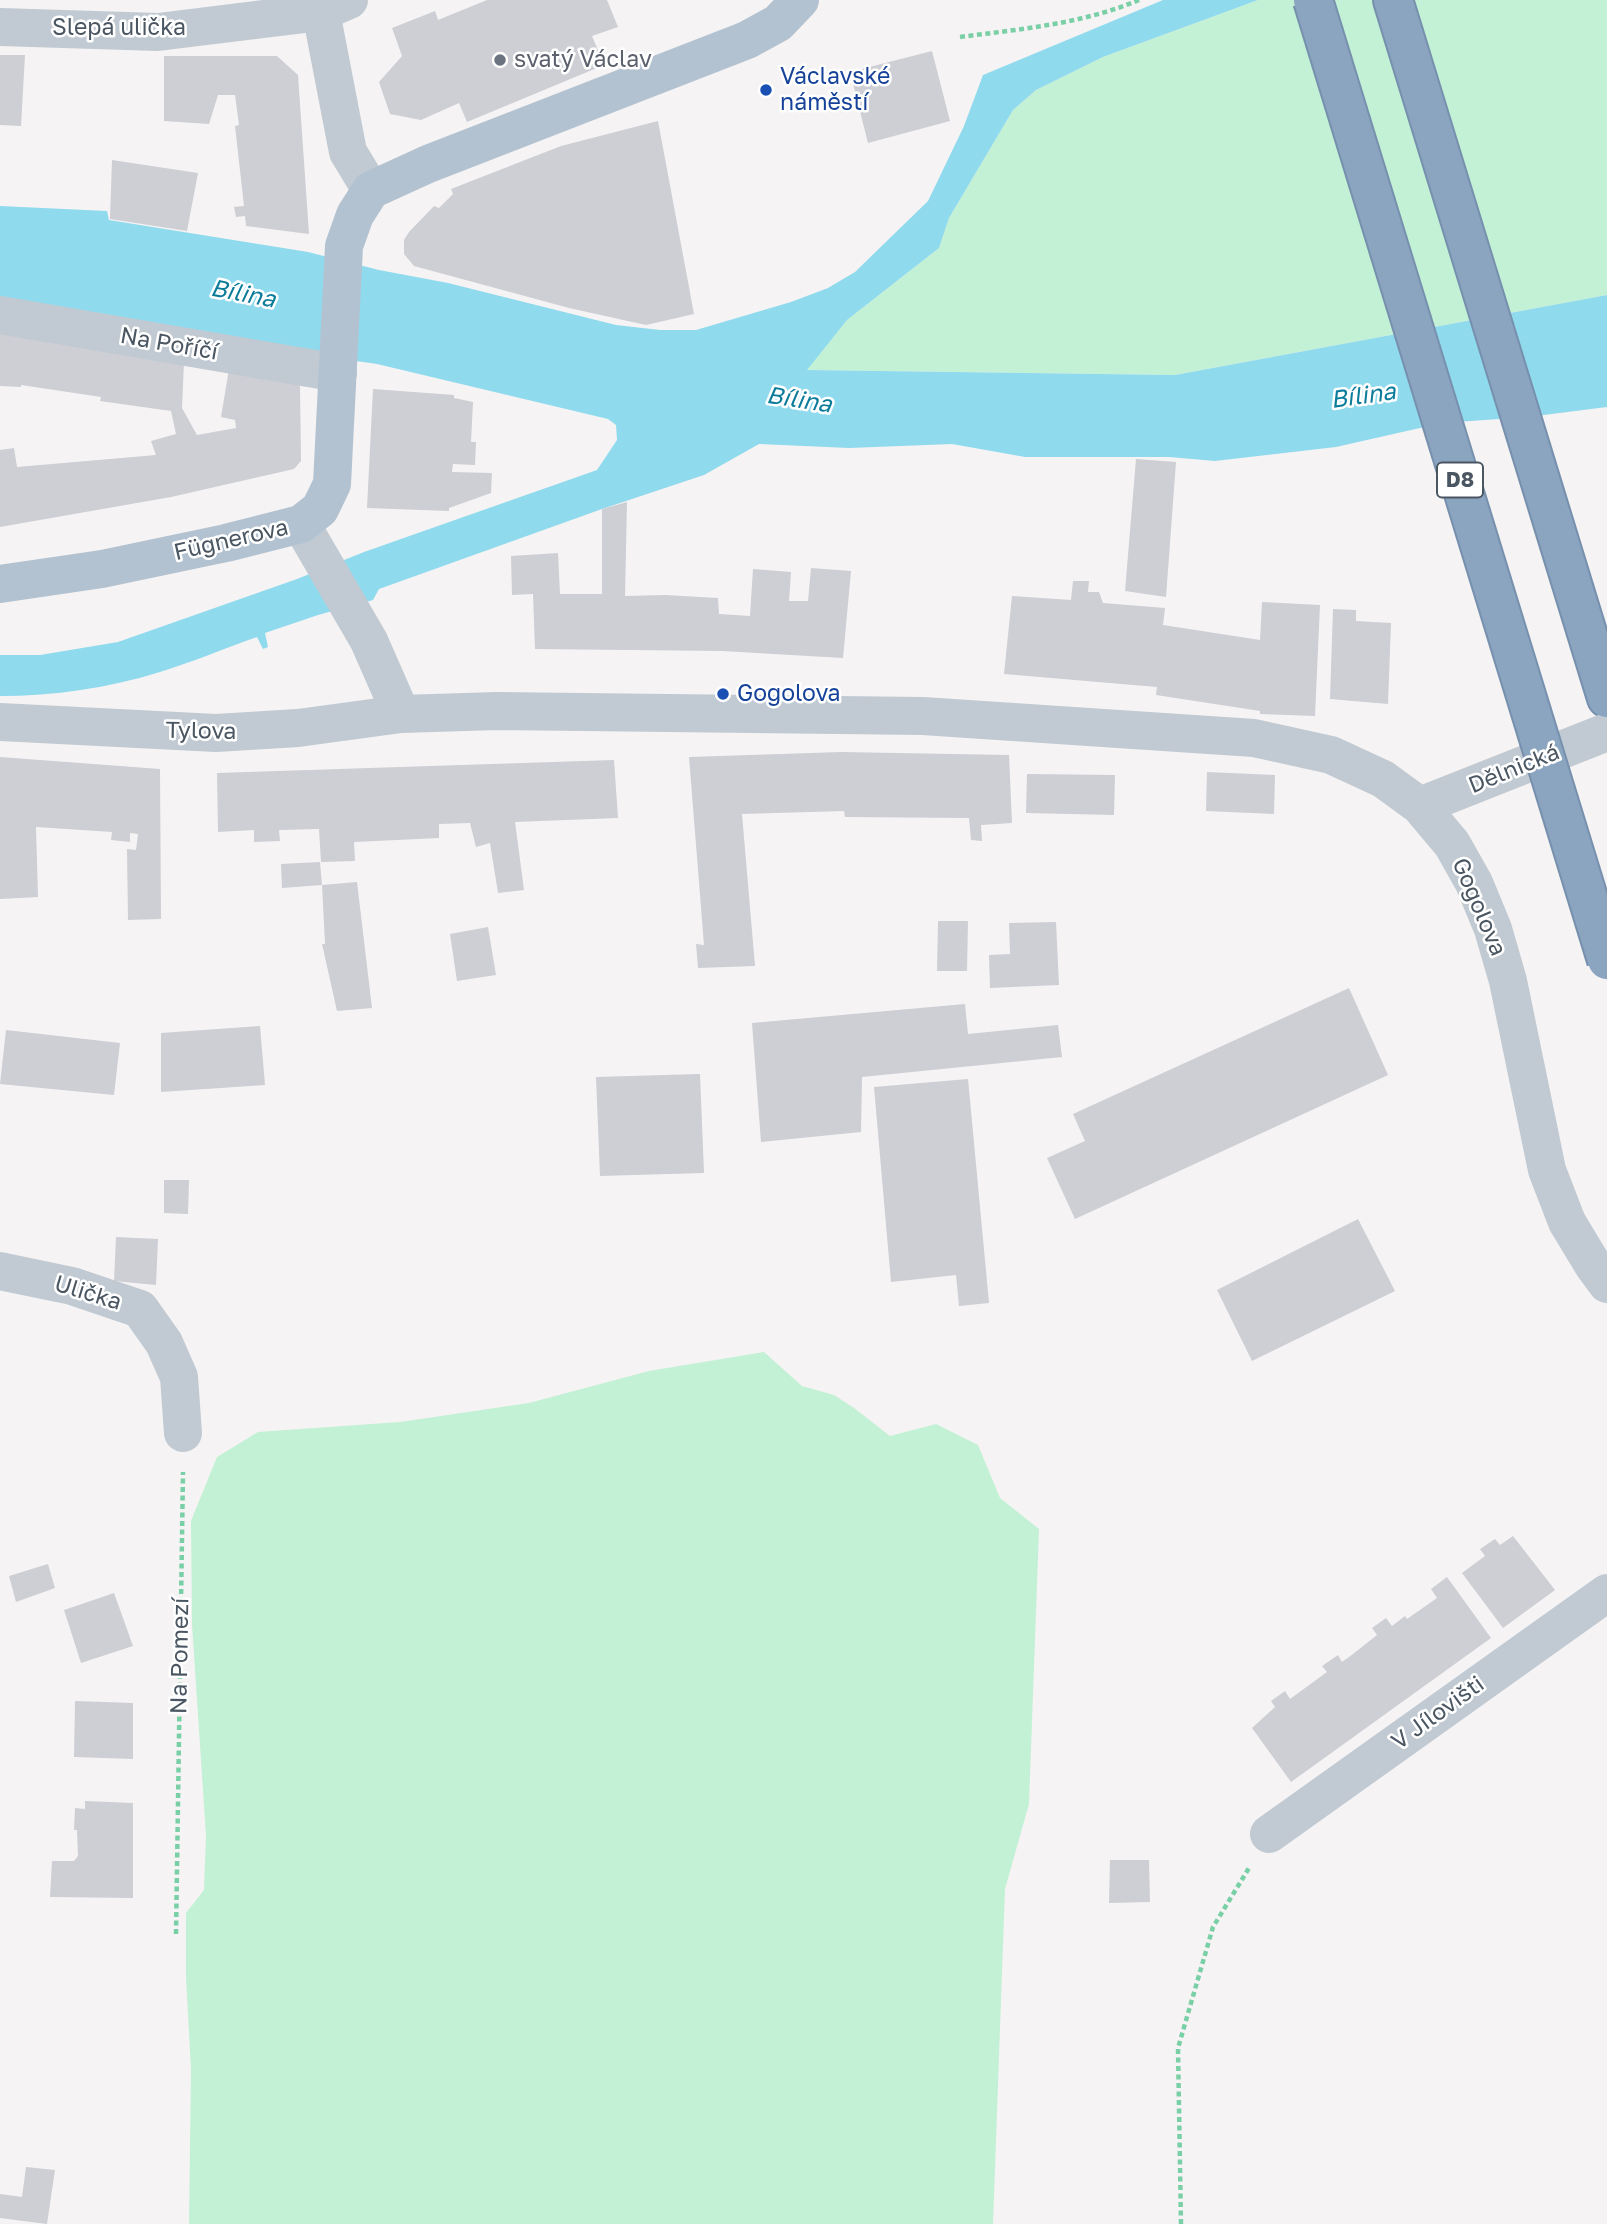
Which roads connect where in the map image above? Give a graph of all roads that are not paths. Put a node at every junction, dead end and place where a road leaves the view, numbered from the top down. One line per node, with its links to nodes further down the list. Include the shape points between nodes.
1 (800, 0): 6 (main road, via 778,23 747,40)
2 (1313, 0): 16 (highway, D8, bridge)
3 (1393, 0): 11 (highway)
4 (335, 6): 5 (street, Slepá ulička, via 158,32); 6 (street, via 348,152)
5 (0, 27)
6 (371, 190): 8 (main road, Fügnerova, via 355,215 344,246)
7 (0, 315): 8 (street, Na Poříčí)
8 (338, 373): 9 (main road, Fügnerova, via 332,484)
9 (310, 540): 10 (main road, Fügnerova, via 226,543); 12 (street, via 369,641)
10 (0, 584)
11 (1607, 698)
12 (401, 714): 13 (street, Tylova, via 216,733); 15 (street, Gogolova, via 923,716 1254,738 1331,755 1383,779)
13 (0, 722)
14 (1607, 732): 15 (street, Dělnická)
15 (1420, 806): 18 (street, Gogolova, via 1451,844 1493,929 1547,1170 1567,1222)
16 (1607, 961)
17 (0, 1271): 19 (street, Ulička, via 72,1286 140,1309 164,1343 179,1377)
18 (1607, 1284)
19 (183, 1433)
20 (1607, 1593): 21 (street, V Jílovišti)
21 (1269, 1834)

